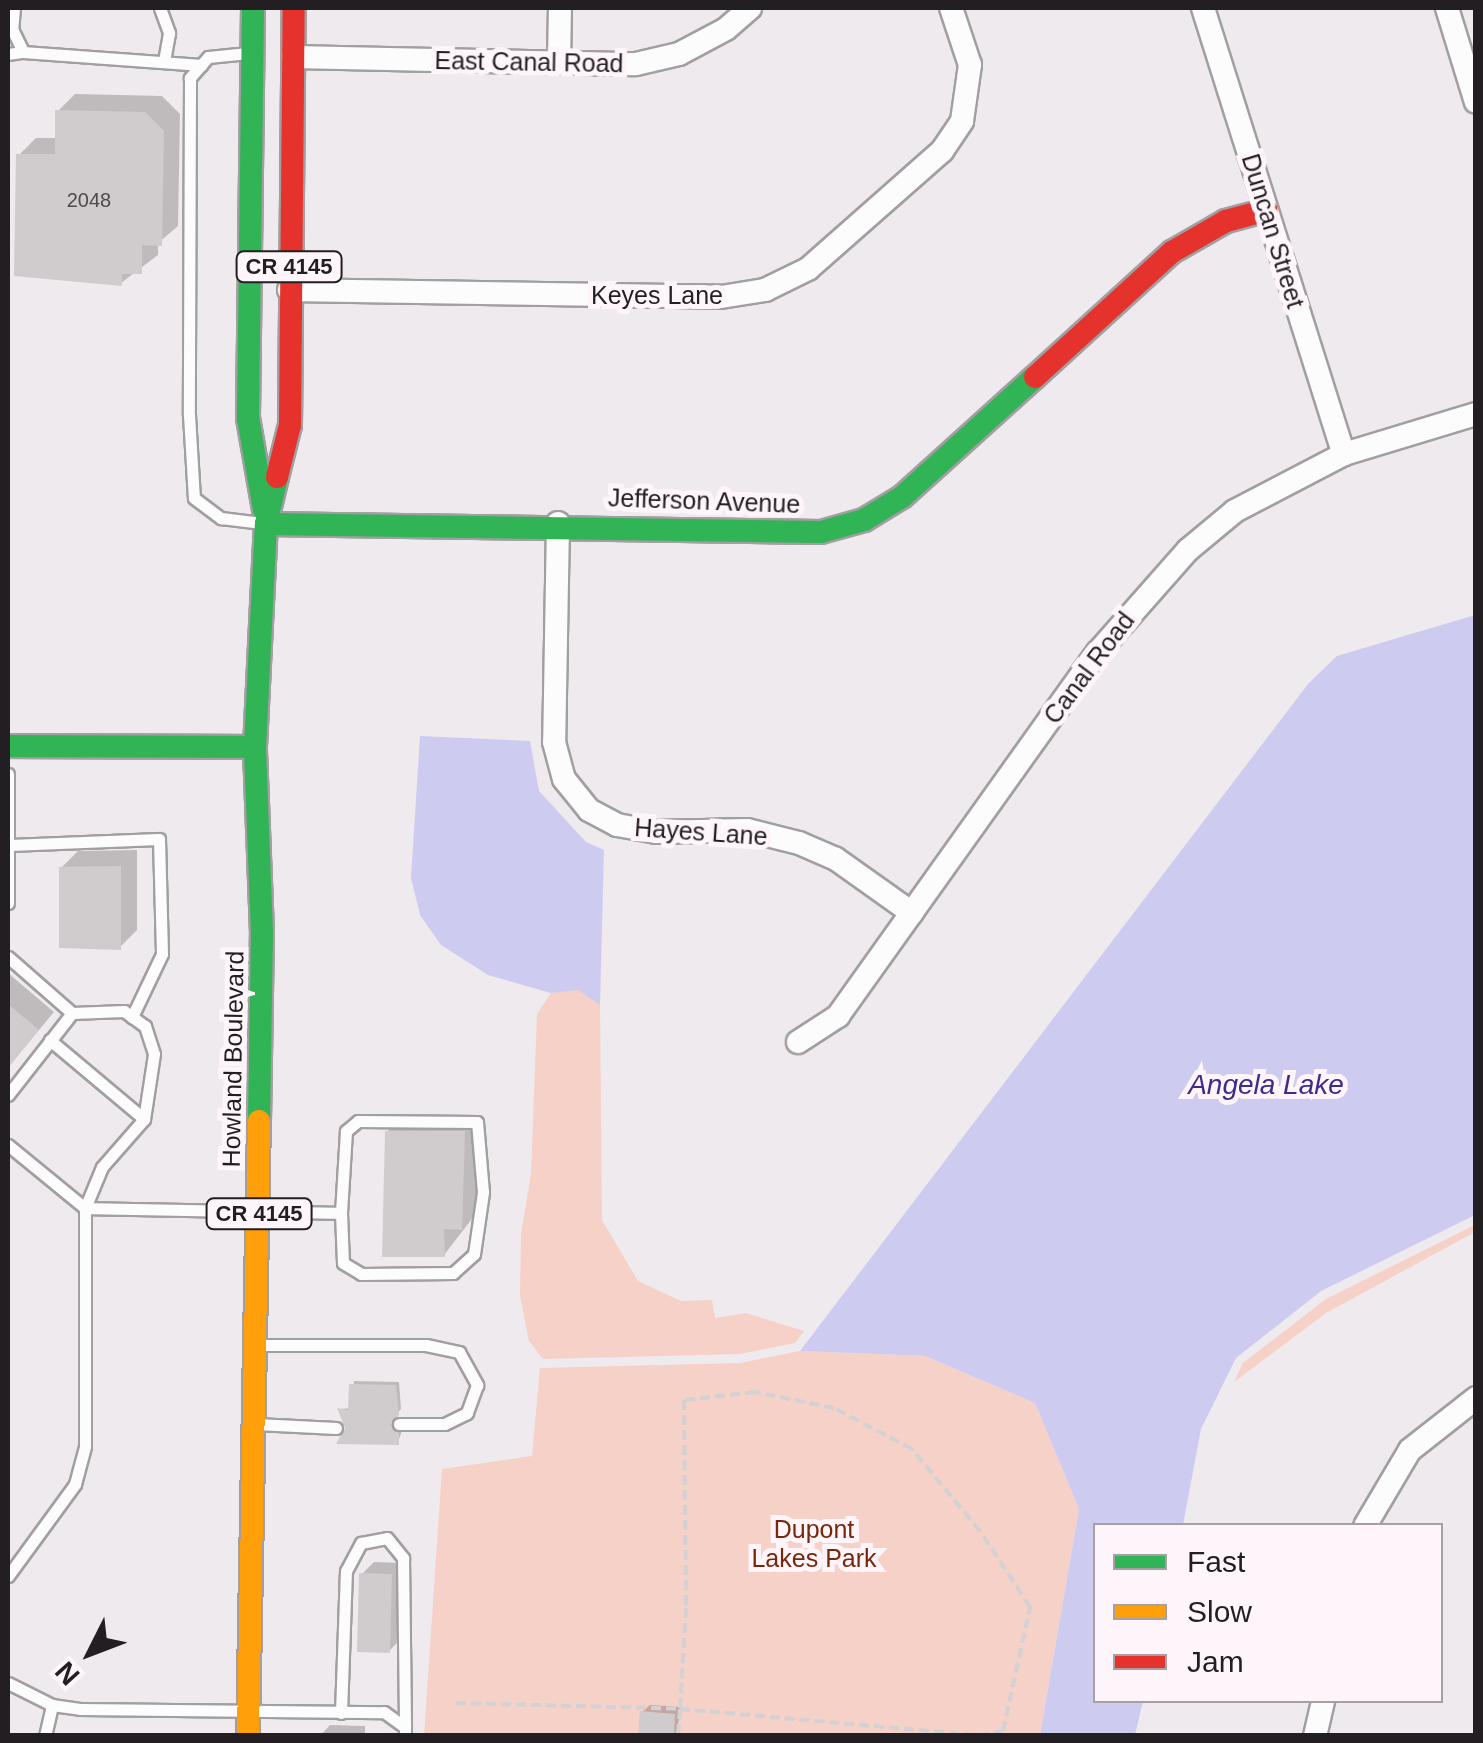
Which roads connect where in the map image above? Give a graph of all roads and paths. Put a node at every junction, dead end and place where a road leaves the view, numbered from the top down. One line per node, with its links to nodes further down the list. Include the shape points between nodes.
1 (14, 8): 10 (lane, via 12,29)
2 (160, 8): 14 (lane, via 169,33)
3 (253, 8): 11 (main road, Howland Boulevard / CR 4145)
4 (294, 8): 13 (main road, Howland Boulevard / CR 4145)
5 (560, 8): 15 (street)
6 (750, 8): 15 (street, East Canal Road, via 679,54 636,64)
7 (951, 8): 20 (street, Keyes Lane, via 970,65 962,121 942,151 808,268 765,290 721,297)
8 (1203, 8): 18 (street, Duncan Street)
9 (1447, 8): 17 (street)
10 (23, 52): 12 (lane); 14 (lane)
11 (253, 52): 16 (lane, via 208,57); 19 (main road, via 276,83 273,224); 23 (main road, Howland Boulevard / CR 4145, via 248,418)
12 (8, 54)
13 (293, 57): 15 (street, East Canal Road); 19 (main road, Howland Boulevard / CR 4145)
14 (164, 61): 16 (lane)
15 (559, 62)
16 (202, 64): 23 (lane, via 190,78 191,486 194,498 222,518)
17 (1476, 102)
18 (1267, 210): 22 (street, Duncan Street); 24 (main road, Jefferson Avenue, via 1226,221 1172,252 902,498 864,520 821,532)
19 (290, 249): 20 (main road, Howland Boulevard / CR 4145)
20 (289, 290): 23 (main road, Howland Boulevard / CR 4145, via 290,424)
21 (1476, 414): 22 (street, Canal Road)
22 (1344, 454): 30 (street, Canal Road, via 1235,511 1156,583 1098,652)
23 (266, 524): 24 (main road, Jefferson Avenue); 26 (main road, Howland Boulevard / CR 4145)
24 (558, 524): 30 (street, Hayes Lane, via 554,742 564,779 589,810 616,825 655,832 747,830 799,842 836,859)
25 (8, 746): 26 (main road)
26 (255, 747): 40 (main road, Howland Boulevard / CR 4145, via 262,933)
27 (8, 774): 28 (lane)
28 (9, 845): 29 (lane); 33 (lane, via 159,839 162,954)
29 (8, 903)
30 (912, 913): 35 (street, Canal Road, via 838,1016)
31 (8, 957): 32 (lane)
32 (72, 1013): 33 (lane); 34 (lane)
33 (132, 1017): 37 (lane, via 144,1026 154,1054)
34 (50, 1040): 36 (lane); 37 (lane)
35 (798, 1042)
36 (8, 1095)
37 (144, 1119): 39 (lane, via 102,1167)
38 (8, 1145): 39 (lane)
39 (86, 1208): 40 (lane); 48 (lane, via 86,1446 75,1484)
40 (259, 1213): 41 (lane); 42 (main road, Howland Boulevard / CR 4145)
41 (341, 1213): 41 (lane, via 343,1263 361,1274 454,1273 474,1254 484,1192 477,1122 358,1121 346,1131)
42 (254, 1345): 44 (main road, Howland Boulevard / CR 4145); 45 (lane, via 426,1345 459,1352 477,1385 468,1413 444,1424)
43 (1476, 1398): 47 (street, via 1410,1450)
44 (251, 1424): 46 (lane); 55 (main road, Howland Boulevard / CR 4145)
45 (400, 1424)
46 (336, 1428)
47 (1367, 1523)
48 (8, 1576)
49 (8, 1684): 52 (lane)
50 (456, 1703): 53 (path)
51 (1322, 1703): 59 (street)
52 (52, 1705): 55 (lane); 57 (lane)
53 (680, 1709): 53 (path, via 684,1400 755,1392 834,1408 912,1449 980,1531 1030,1607 1003,1731 979,1735); 58 (path)
54 (341, 1713): 55 (lane); 56 (lane, via 384,1712); 56 (lane, via 346,1570 360,1542 387,1538 403,1558)
55 (244, 1729)
56 (405, 1731)
57 (45, 1736)
58 (678, 1736)
59 (1315, 1736)

